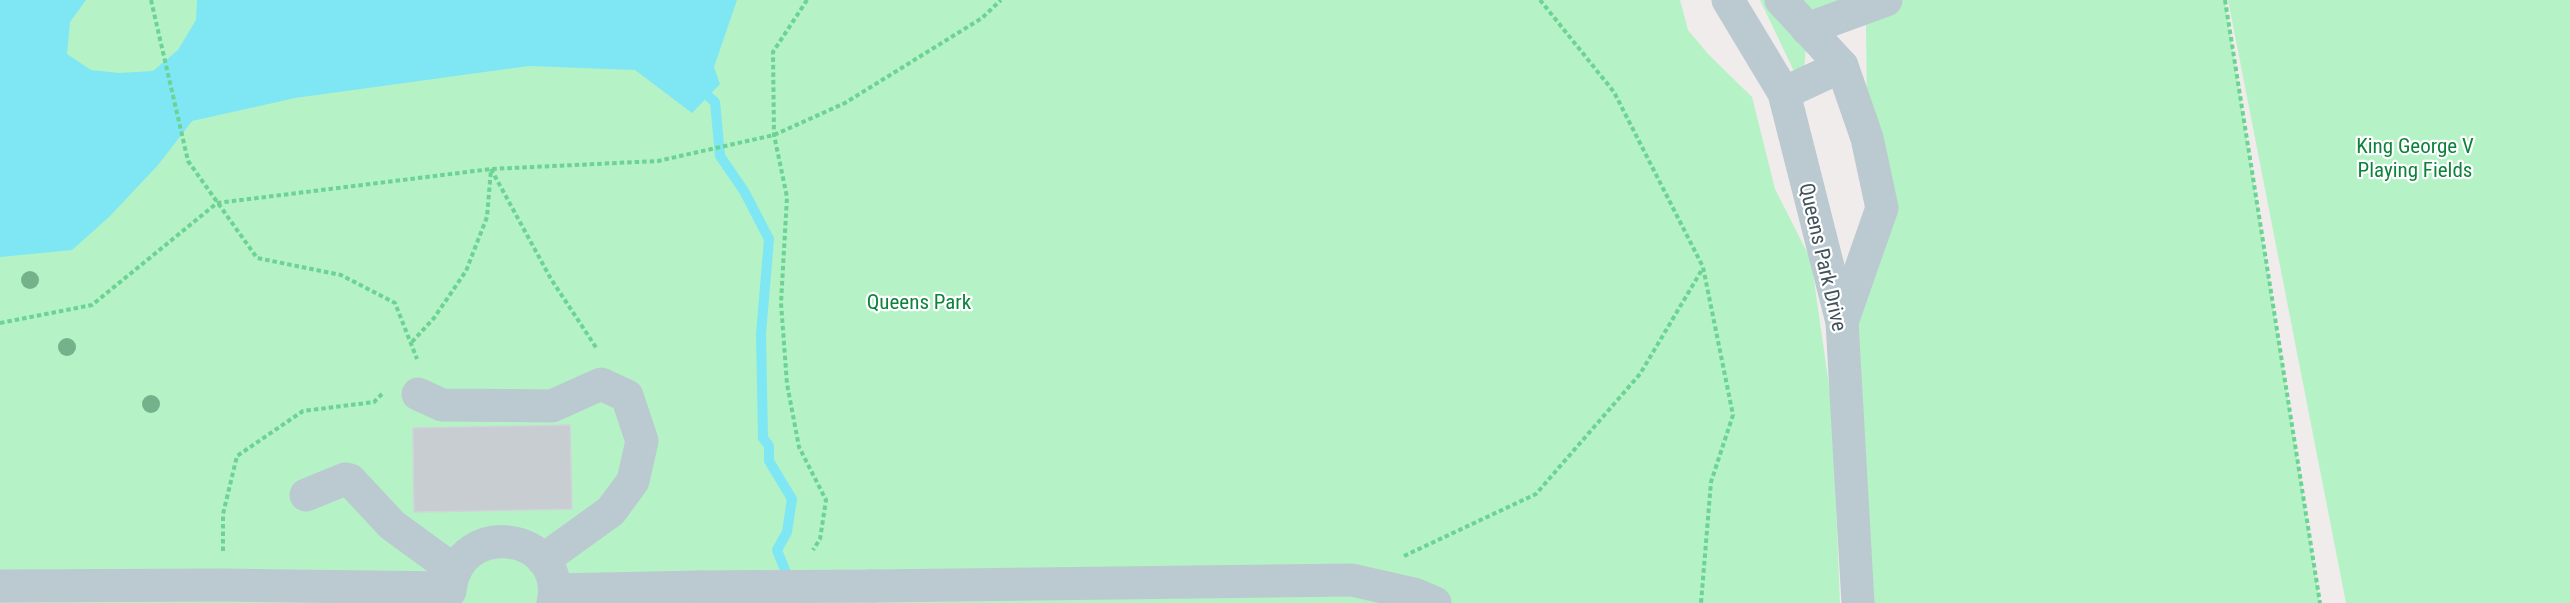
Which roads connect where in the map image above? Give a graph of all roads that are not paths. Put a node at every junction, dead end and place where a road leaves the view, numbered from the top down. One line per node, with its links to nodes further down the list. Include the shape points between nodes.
1 (1728, 0): 6 (street, Queens Park Drive)
2 (1781, 0): 4 (street)
3 (1886, 0): 4 (street)
4 (1807, 28): 5 (street)
5 (1842, 66): 6 (street); 7 (street, via 1867,138 1882,208)
6 (1784, 93): 7 (street, Queens Park Drive)
7 (1842, 322): 14 (street, Queens Park Drive)
8 (405, 383): 10 (street, via 442,405 552,406 601,384 627,396 642,441 633,481)
9 (306, 495): 12 (street, via 350,480)
10 (550, 584): 12 (street, via 528,547 501,541 483,544 468,553); 13 (street, bridge, via 699,587 1352,580 1414,594)
11 (0, 586): 12 (street)
12 (452, 588)
13 (1435, 603)
14 (1858, 603)

